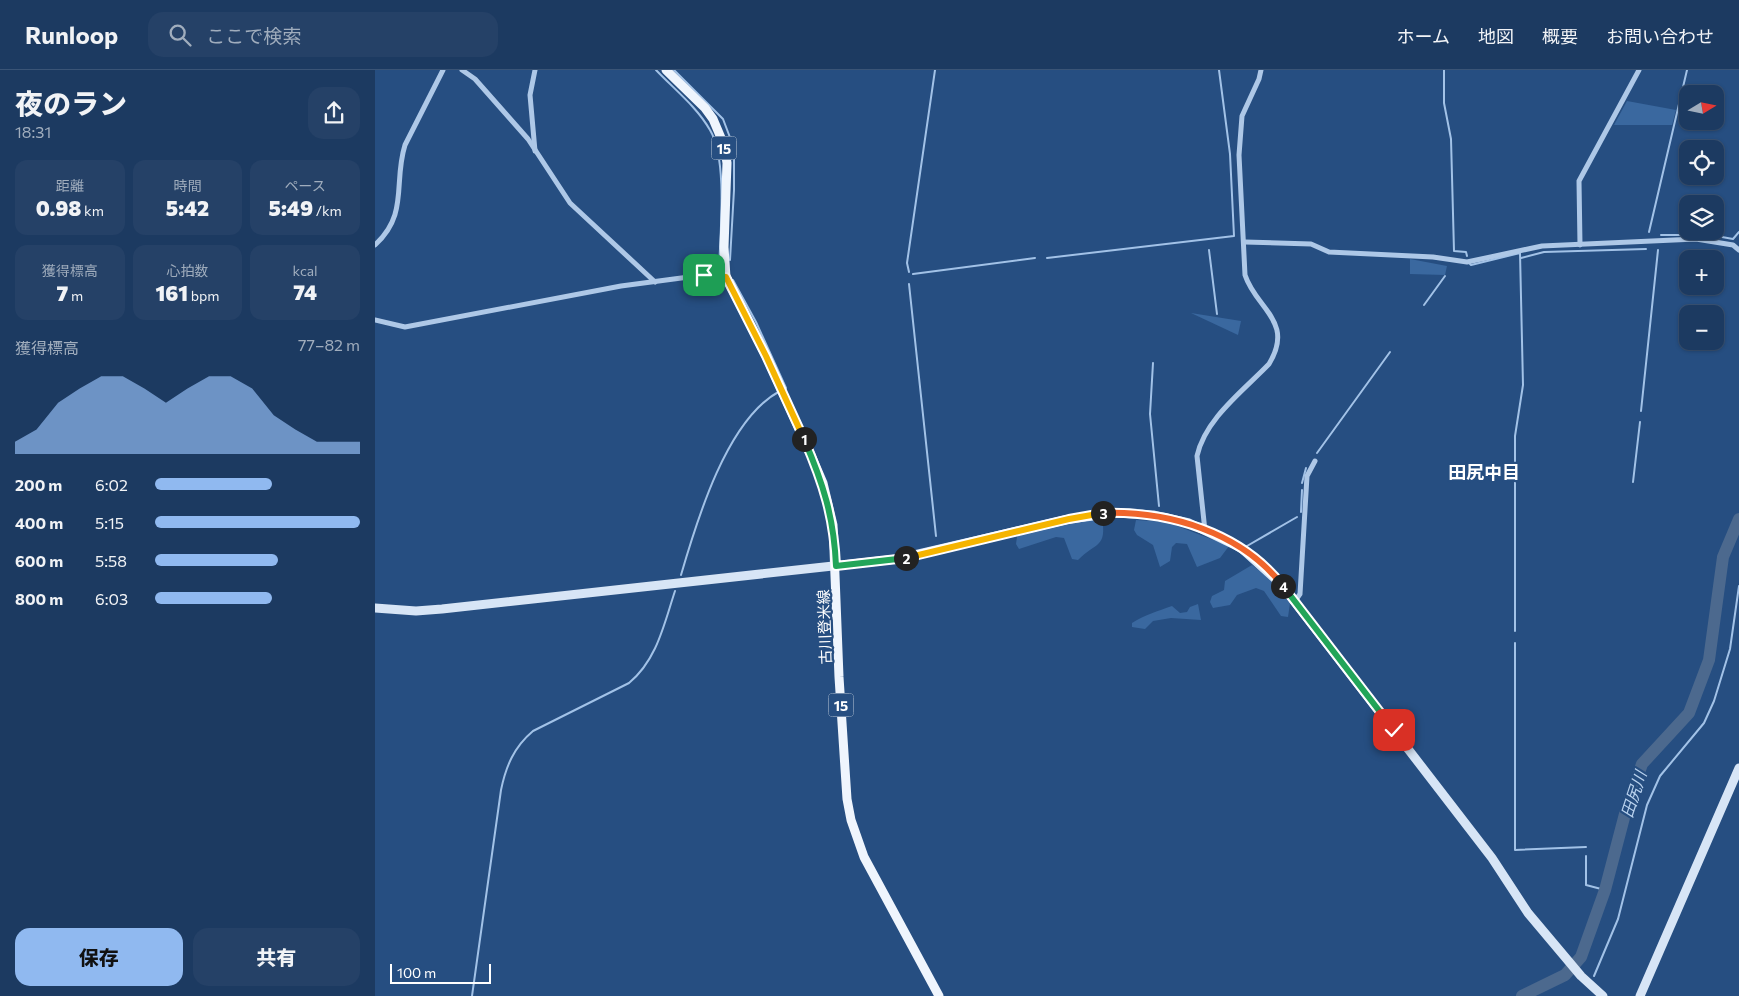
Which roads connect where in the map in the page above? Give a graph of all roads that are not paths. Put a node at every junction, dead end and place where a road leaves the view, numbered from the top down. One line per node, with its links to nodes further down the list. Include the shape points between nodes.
1 (443, 70): 9 (street, via 402,155 399,206 393,222)
2 (462, 70): 7 (street, via 528,139)
3 (535, 70): 7 (street, via 530,95)
4 (666, 70): 12 (main road, 古川登米線 / 15, via 705,108 724,145 727,163)
5 (1261, 70): 8 (street, via 1242,116 1239,155)
6 (1639, 70): 10 (street, via 1579,181)
7 (535, 152): 13 (street, via 570,203)
8 (1245, 242): 10 (street, via 1311,244 1329,252 1433,257 1467,262 1542,246); 16 (street, via 1247,282 1273,316 1278,331 1275,352 1269,364 1208,428 1199,446 1197,456)
9 (375, 245)
10 (1580, 245): 11 (street, via 1696,240 1733,245)
11 (1739, 250)
12 (726, 277): 13 (street, via 704,275); 17 (main road, 古川登米線 / 15, via 823,483 833,525)
13 (655, 282): 14 (street, via 405,328)
14 (375, 320)
15 (1315, 461): 18 (street, via 1307,476 1299,594)
16 (1205, 530): 17 (street, via 1180,520 1153,515 1099,513 897,559); 18 (street, via 1248,554 1269,571)
17 (836, 566): 19 (street, via 442,609); 21 (main road, 古川登米線 / 15, via 839,677 851,820 865,857)
18 (1295, 601): 22 (street, via 1492,858 1528,913 1581,976)
19 (375, 608)
20 (1739, 768): 23 (street)
21 (939, 996)
22 (1603, 996)
23 (1641, 996)

